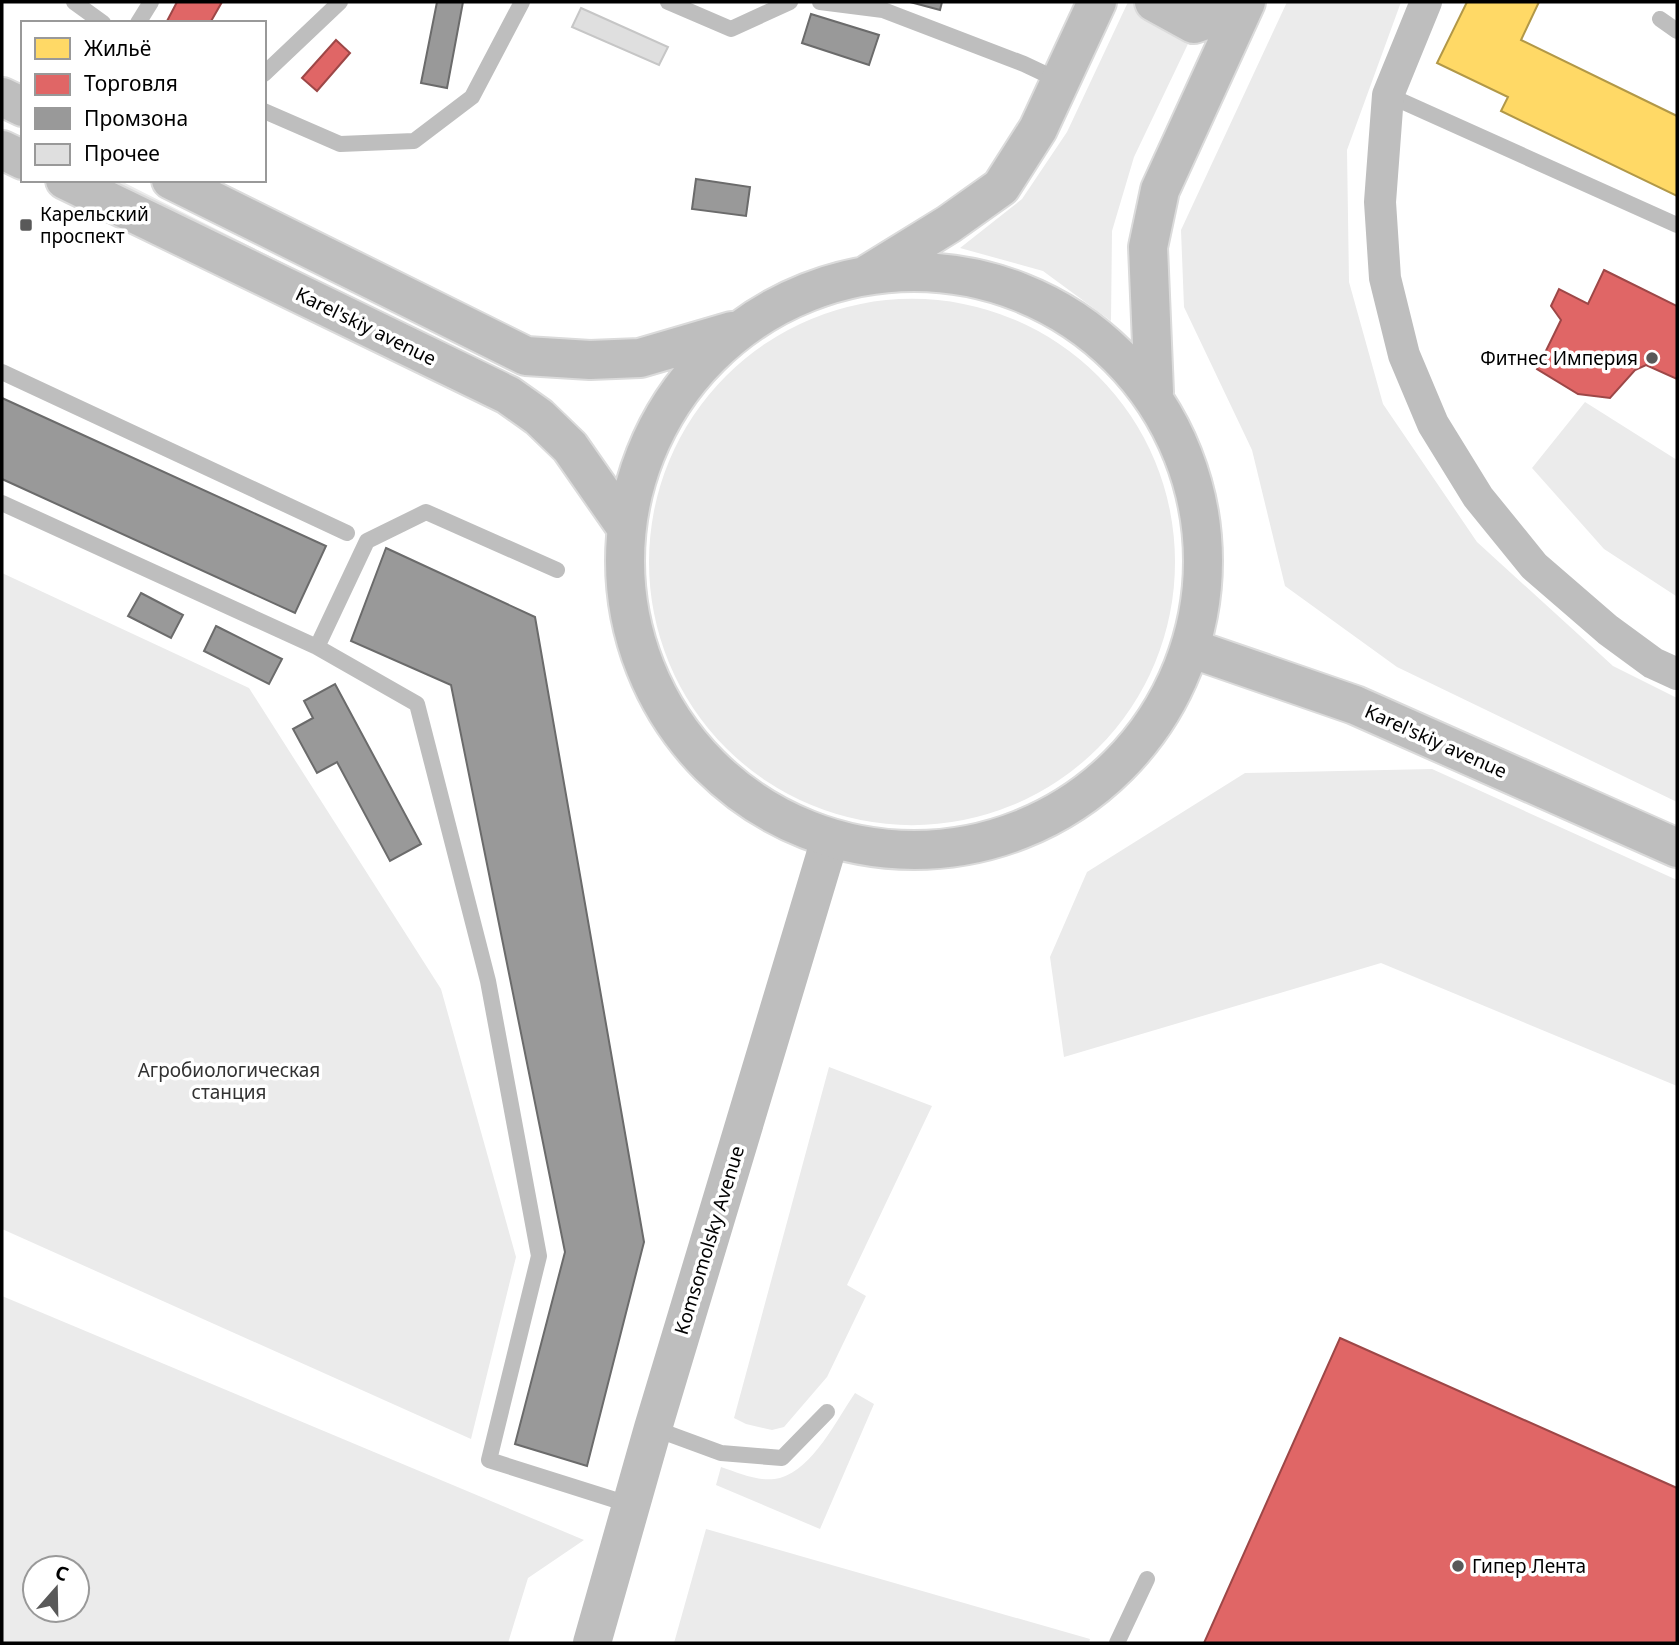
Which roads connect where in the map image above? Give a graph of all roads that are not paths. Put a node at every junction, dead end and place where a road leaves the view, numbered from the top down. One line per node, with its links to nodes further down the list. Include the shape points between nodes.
1 (74, 2): 13 (lane)
2 (151, 2): 14 (lane)
3 (340, 2): 16 (lane)
4 (522, 2): 21 (lane, via 472,97 414,141 340,144)
5 (668, 2): 6 (lane, via 731,29)
6 (790, 2)
7 (820, 2): 17 (lane, via 883,10)
8 (1097, 2): 17 (main road)
9 (1154, 2): 11 (main road, via 1194,24)
10 (1426, 2): 18 (street)
11 (1245, 4): 30 (main road, via 1160,190 1148,247)
12 (1660, 19): 15 (lane)
13 (100, 21)
14 (139, 21)
15 (1677, 31)
16 (266, 72)
17 (1060, 81): 27 (main road, via 1038,129 1001,187)
18 (1388, 95): 26 (lane); 37 (street, via 1380,202 1385,278 1404,355 1433,424 1478,497 1534,566 1608,630 1653,663)
19 (2, 97): 20 (main road)
20 (21, 106)
21 (266, 112)
22 (2, 150): 23 (main road)
23 (21, 159)
24 (69, 182): 32 (main road, Karel'skiy avenue, via 508,395 570,447)
25 (175, 182): 28 (main road, via 526,356 640,359)
26 (1677, 225)
27 (868, 274): 28 (main road, via 790,299); 30 (main road, via 959,275 1036,304 1104,341)
28 (732, 331): 32 (main road, via 668,405 645,451)
29 (2, 372): 33 (lane)
30 (1154, 392): 36 (main road, via 1185,449 1199,489 1207,571)
31 (2, 503): 35 (lane)
32 (625, 526): 38 (main road, via 627,610 642,663 673,722 705,762 748,798)
33 (347, 533)
34 (556, 570): 35 (lane, via 426,512 367,541)
35 (317, 647): 42 (lane, via 416,704 488,981 539,1256 489,1460)
36 (1190, 648): 38 (main road, via 1157,724 1096,788 993,841 934,850); 39 (main road, Karel'skiy avenue, via 1355,705)
37 (1677, 674)
38 (830, 839): 41 (main road, Komsomolsky Avenue)
39 (1677, 848)
40 (827, 1412): 41 (lane, via 782,1458 721,1453)
41 (653, 1428): 42 (main road, Komsomolsky Avenue)
42 (632, 1505): 44 (main road, Komsomolsky Avenue)
43 (1147, 1579): 45 (lane)
44 (592, 1643)
45 (1117, 1643)

